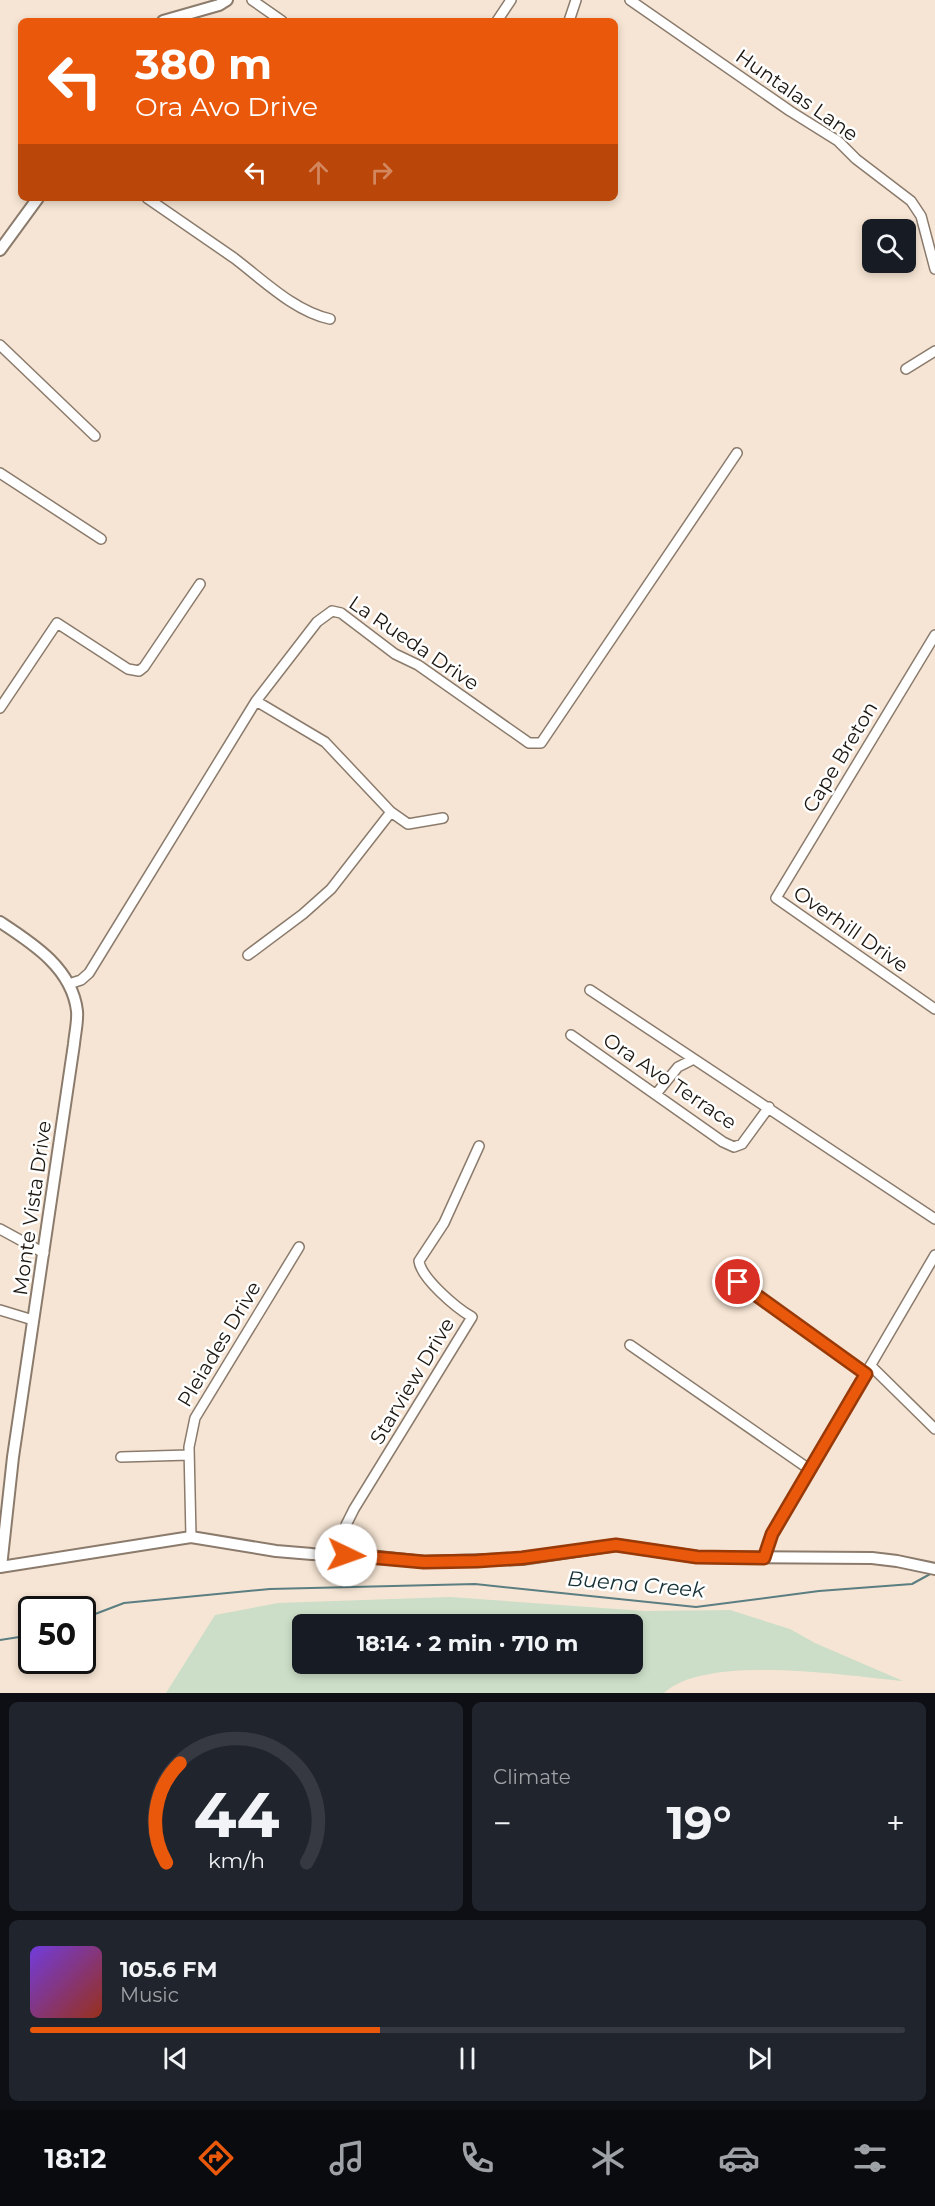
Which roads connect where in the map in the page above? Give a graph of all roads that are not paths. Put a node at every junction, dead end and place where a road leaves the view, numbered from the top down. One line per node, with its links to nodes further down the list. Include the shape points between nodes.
1 (227, 0): 6 (main road)
2 (252, 0): 7 (street)
3 (511, 0): 8 (street)
4 (576, 0): 9 (street)
5 (630, 0): 13 (street, Huntalas Lane, via 838,141 911,201 921,216)
6 (174, 18)
7 (278, 18)
8 (499, 18)
9 (570, 18)
10 (36, 201): 12 (main road)
11 (151, 201): 14 (street, via 286,297 317,316)
12 (0, 250)
13 (935, 269)
14 (330, 319)
15 (0, 345): 18 (street)
16 (935, 351): 17 (street)
17 (906, 369)
18 (95, 435)
19 (737, 453): 24 (street, La Rueda Drive, via 540,743 529,743 337,611 317,622)
20 (0, 473): 21 (street)
21 (101, 539)
22 (200, 584): 25 (street, via 139,671 128,669 57,623)
23 (935, 635): 28 (street, Cape Breton)
24 (256, 701): 26 (street, via 325,742); 31 (street, La Rueda Drive, via 89,973)
25 (0, 708)
26 (391, 812): 27 (street, via 408,824); 30 (street, via 331,889)
27 (443, 818)
28 (776, 898): 33 (street, Overhill Drive)
29 (0, 922): 31 (main road, Monte Vista Drive, via 51,960)
30 (248, 955)
31 (69, 984): 42 (main road, Monte Vista Drive, via 77,1010 74,1044)
32 (591, 990): 35 (street, Ora Avo Terrace)
33 (935, 1010)
34 (571, 1035): 36 (street, Ora Avo Terrace)
35 (694, 1059): 36 (street, via 678,1067); 37 (street, Ora Avo Terrace)
36 (656, 1094): 37 (street, Ora Avo Terrace, via 734,1146 742,1144)
37 (768, 1107): 39 (street, Ora Avo Terrace)
38 (479, 1146): 54 (street, Starview Drive, via 444,1223 419,1261 436,1287 472,1317 354,1509 346,1525)
39 (935, 1219)
40 (0, 1229): 42 (street)
41 (299, 1247): 50 (street, Pleiades Drive, via 201,1405 191,1430)
42 (44, 1253): 46 (main road, Monte Vista Drive)
43 (935, 1255): 48 (street)
44 (738, 1282): 48 (street)
45 (0, 1310): 46 (street)
46 (33, 1320): 56 (main road, Monte Vista Drive)
47 (630, 1345): 52 (street)
48 (869, 1370): 49 (street); 52 (street)
49 (935, 1429)
50 (189, 1455): 51 (street); 53 (street, Pleiades Drive)
51 (121, 1457)
52 (809, 1469): 55 (street, via 772,1534)
53 (191, 1537): 54 (main road, via 276,1551); 56 (main road)
54 (346, 1555): 55 (main road, via 424,1562 477,1561 616,1545 697,1557)
55 (764, 1558): 57 (main road, via 872,1558)
56 (1, 1567)
57 (934, 1569)

